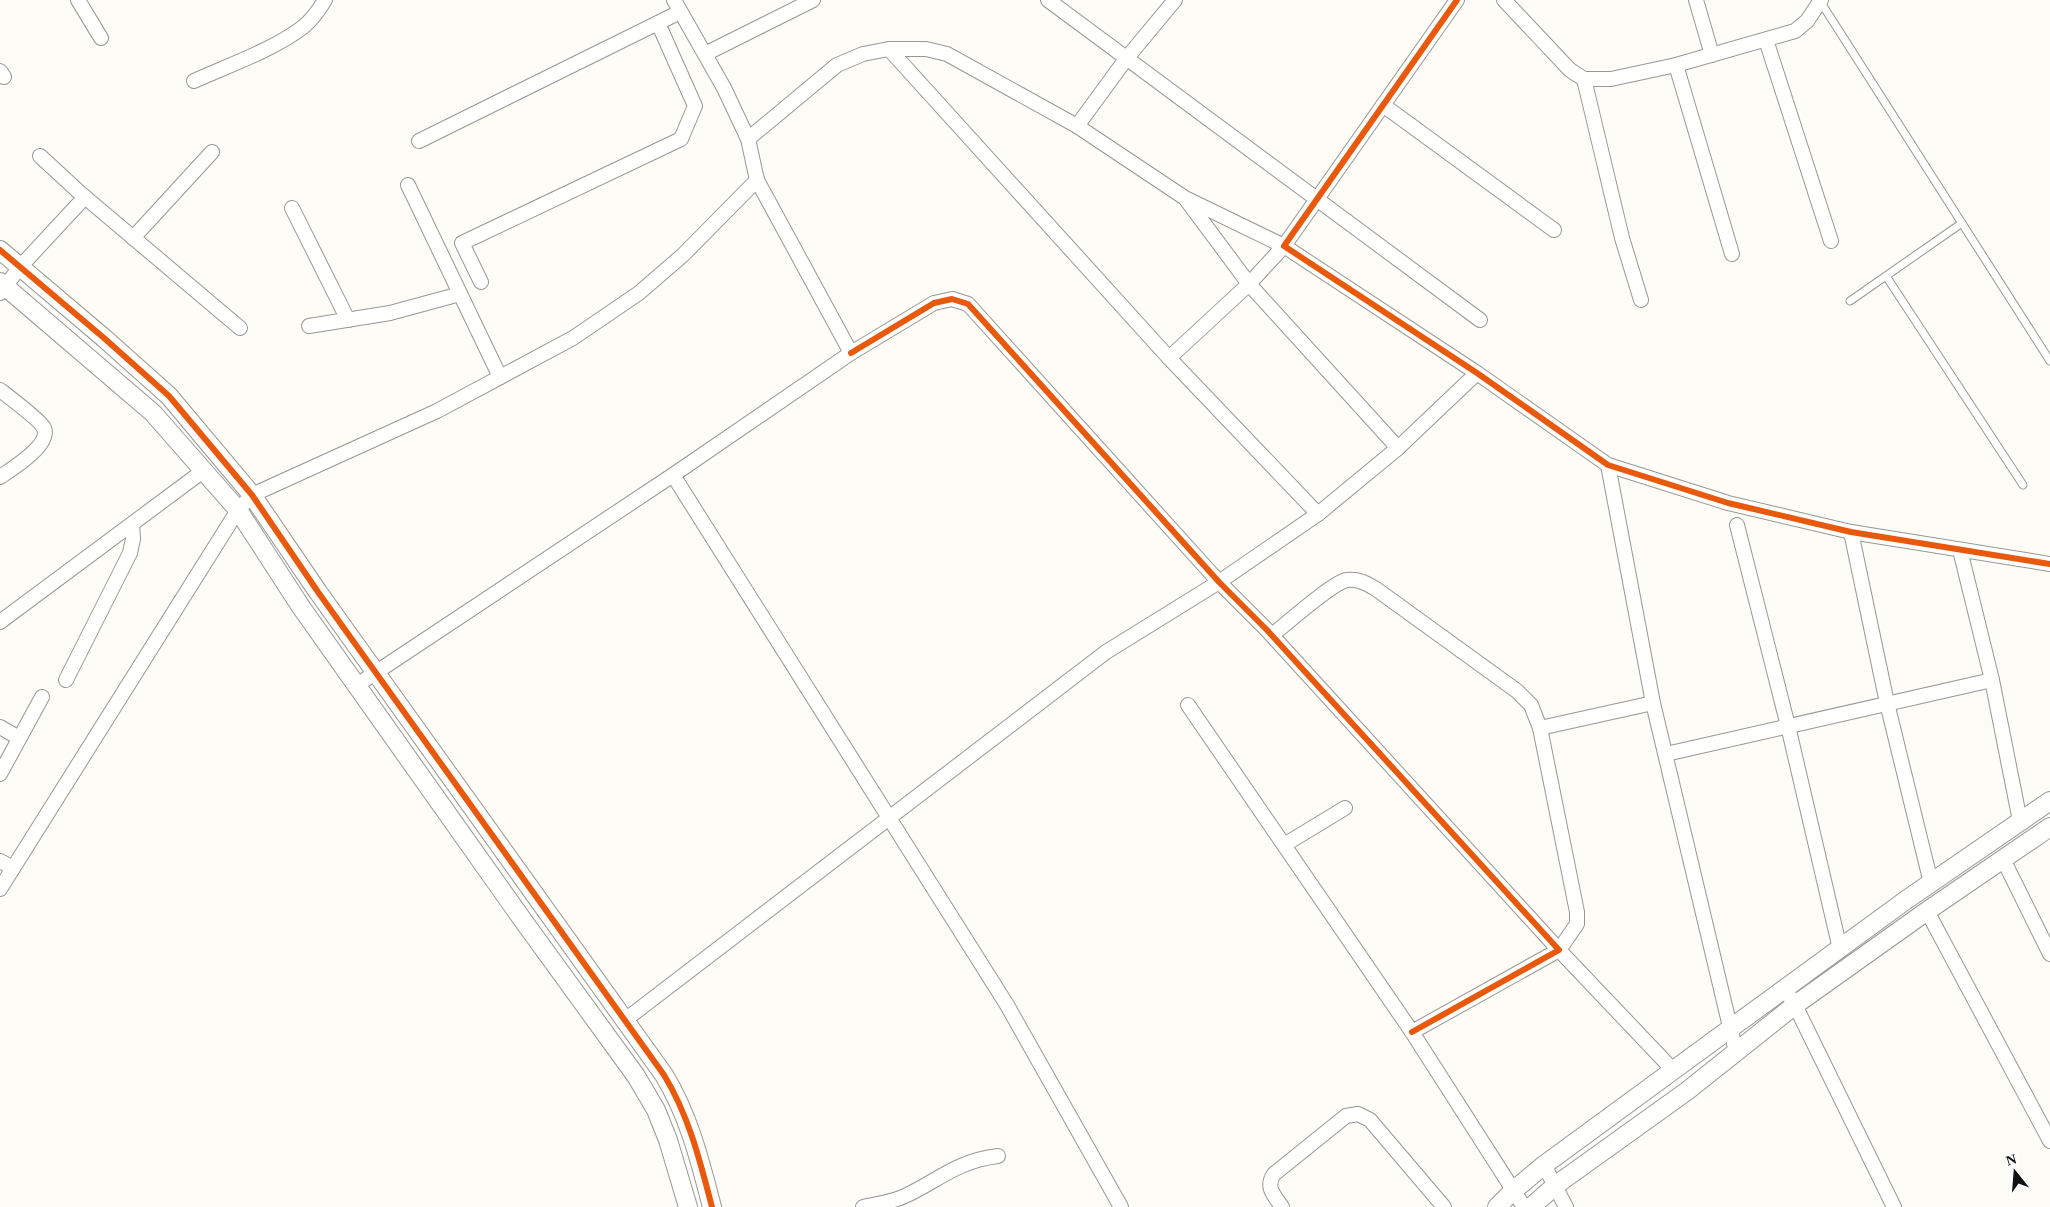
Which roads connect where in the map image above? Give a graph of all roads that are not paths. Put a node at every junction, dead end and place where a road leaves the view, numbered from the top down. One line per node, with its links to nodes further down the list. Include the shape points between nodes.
1 (78, 0): 12 (street)
2 (325, 0): 20 (street, via 304,26 286,38)
3 (813, 0): 15 (street)
4 (1048, 0): 17 (street)
5 (1175, 0): 17 (street)
6 (1457, 0): 21 (street)
7 (1504, 0): 19 (street, via 1570,70)
8 (1696, 0): 16 (street)
9 (1820, 0): 13 (street, via 1807,21 1795,31); 33 (lane)
10 (677, 6): 11 (street); 15 (street)
11 (658, 23): 24 (street); 42 (street, via 694,106 681,139 462,243)
12 (100, 38)
13 (1766, 40): 16 (street); 36 (street)
14 (889, 49): 22 (street, via 926,49 947,54); 23 (street, via 863,54 837,65); 53 (street)
15 (705, 54): 23 (street)
16 (1712, 55): 18 (street)
17 (1126, 59): 22 (street); 31 (street)
18 (1676, 65): 19 (street, via 1611,79); 39 (street)
19 (1584, 80): 46 (street, via 1622,238)
20 (194, 81)
21 (1383, 105): 31 (street); 34 (street)
22 (1077, 126): 30 (street)
23 (746, 135): 27 (street)
24 (419, 140)
25 (212, 152): 35 (street)
26 (40, 156): 29 (street)
27 (757, 180): 52 (street); 56 (street, via 683,255 639,293 573,338)
28 (408, 185): 45 (street)
29 (84, 197): 35 (street); 40 (street)
30 (1185, 198): 37 (street); 43 (street)
31 (1317, 199): 37 (street); 49 (street)
32 (292, 208): 48 (street)
33 (1962, 223): 41 (lane); 54 (lane)
34 (1554, 230)
35 (133, 238): 51 (street)
36 (1831, 241)
37 (1284, 246): 43 (street); 55 (street)
38 (0, 250): 40 (street)
39 (1732, 254)
40 (20, 267): 44 (street); 64 (street, via 168,396)
41 (1886, 276): 47 (lane); 63 (lane)
42 (481, 282)
43 (1249, 284): 53 (street); 58 (street)
44 (2, 287): 60 (street, via 153,413)
45 (460, 294): 48 (street, via 390,313); 56 (street)
46 (1641, 300)
47 (1850, 301)
48 (348, 320): 50 (street)
49 (1480, 320)
50 (309, 326)
51 (240, 328)
52 (851, 353): 62 (street); 72 (street, via 934,303 952,299 968,304)
53 (1169, 358): 66 (street)
54 (2050, 361)
55 (1477, 373): 58 (street); 59 (street)
56 (500, 377): 64 (street, via 437,411)
57 (0, 390): 61 (street, via 42,425 45,435 44,441 26,458)
58 (1398, 448): 66 (street)
59 (1608, 465): 69 (street, via 1728,503); 80 (street)
60 (203, 471): 65 (street); 67 (street)
61 (2, 473)
62 (673, 475): 75 (street); 91 (street)
63 (2023, 485)
64 (252, 495): 65 (street); 75 (street)
65 (238, 510): 78 (street); 97 (street)
66 (1318, 514): 72 (street)
67 (132, 524): 73 (street); 76 (street, via 130,553)
68 (1737, 526): 83 (street)
69 (1851, 532): 70 (street); 81 (street)
70 (1960, 550): 71 (street); 77 (street)
71 (2050, 564)
72 (1219, 582): 74 (street); 91 (street, via 1106,652)
73 (0, 622)
74 (1272, 635): 85 (street, via 1332,588 1345,580 1361,580 1517,691 1531,705); 102 (street)
75 (376, 671): 78 (street); 106 (street)
76 (66, 680)
77 (1992, 680): 81 (street); 92 (street)
78 (357, 685): 116 (street, via 636,1076 656,1110 668,1140)
79 (42, 697): 86 (street)
80 (1653, 703): 85 (street); 87 (street)
81 (1887, 703): 83 (street); 98 (street)
82 (1188, 705): 94 (street)
83 (1788, 726): 87 (street); 101 (street)
84 (0, 727): 86 (street)
85 (1540, 728): 102 (street, via 1577,912 1577,924)
86 (19, 738): 88 (street)
87 (1666, 754): 107 (street)
88 (0, 774)
89 (2050, 801): 92 (street)
90 (1345, 808): 94 (street)
91 (888, 818): 106 (street); 119 (street, via 1007,1005)
92 (2020, 821): 98 (street)
93 (2050, 827): 95 (street)
94 (1284, 845): 108 (street)
95 (2003, 859): 100 (street); 103 (street)
96 (0, 861): 97 (street)
97 (13, 868): 99 (street)
98 (1931, 883): 101 (street)
99 (0, 889)
100 (1927, 911): 105 (street); 111 (street)
101 (1840, 948): 104 (street)
102 (1559, 950): 108 (street); 110 (street)
103 (2050, 954)
104 (1785, 989): 105 (street); 107 (street)
105 (1795, 1005): 109 (street); 126 (street)
106 (625, 1020): 117 (street, via 678,1098)
107 (1730, 1028): 109 (street); 110 (street)
108 (1412, 1032): 115 (street)
109 (1736, 1052): 114 (street)
110 (1673, 1070): 113 (street)
111 (2050, 1141)
112 (998, 1156): 118 (street, via 981,1158 951,1169 904,1197)
113 (1544, 1165): 114 (street); 115 (street)
114 (1556, 1185): 124 (street); 125 (street)
115 (1513, 1191): 122 (street); 123 (street)
116 (688, 1207)
117 (712, 1207)
118 (863, 1207)
119 (1121, 1207)
120 (1282, 1207): 121 (street, via 1270,1188 1274,1174 1346,1116 1358,1114 1370,1120)
121 (1444, 1207)
122 (1497, 1207)
123 (1524, 1207)
124 (1531, 1207)
125 (1566, 1207)
126 (1894, 1207)

